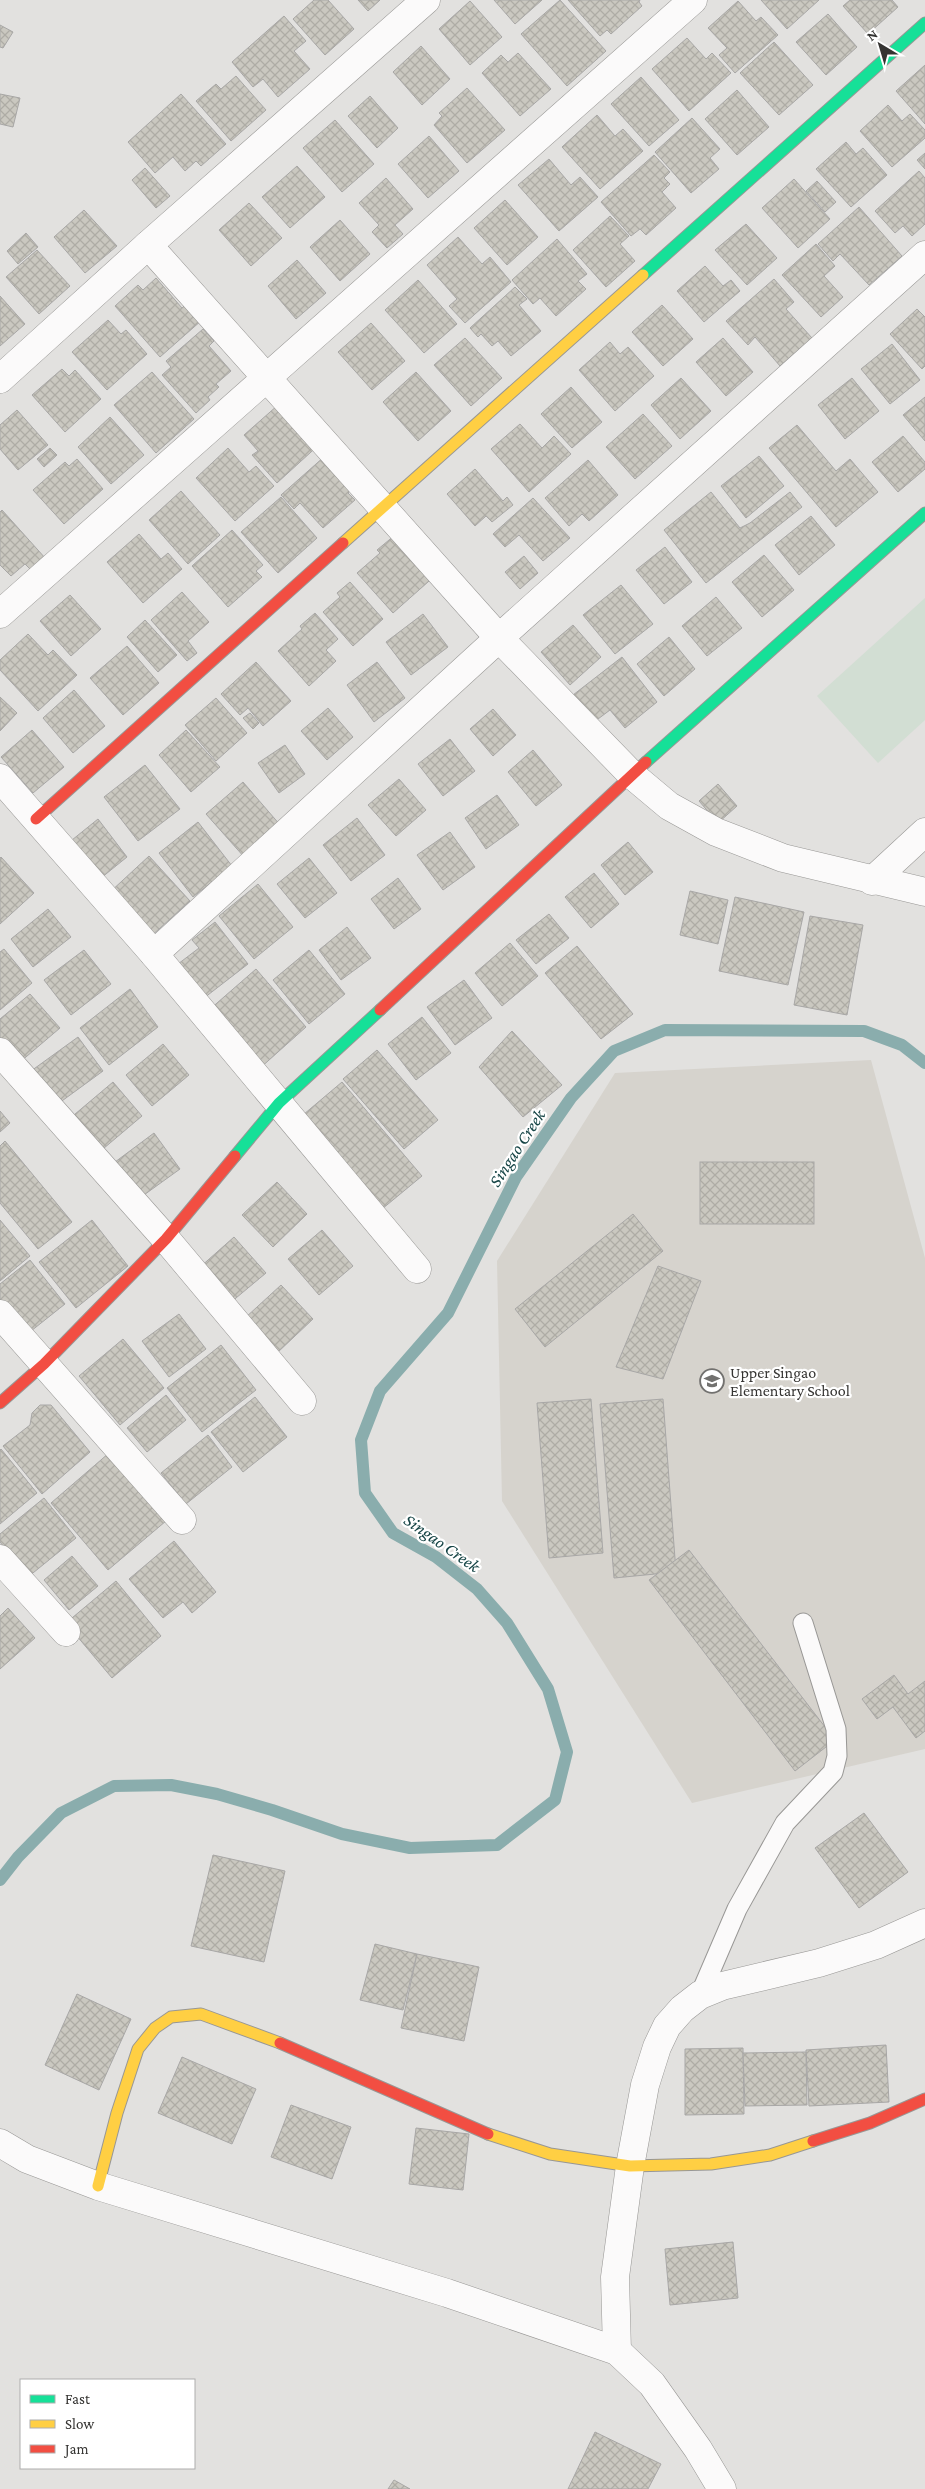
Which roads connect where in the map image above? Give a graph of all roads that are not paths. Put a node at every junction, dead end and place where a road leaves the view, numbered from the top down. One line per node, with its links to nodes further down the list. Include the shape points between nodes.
1 (426, 0): 4 (street)
2 (693, 0): 6 (street)
3 (925, 23): 8 (street)
4 (148, 245): 6 (street); 7 (street)
5 (925, 255): 11 (street)
6 (266, 376): 8 (street); 10 (street)
7 (0, 379)
8 (383, 507): 11 (street); 14 (street)
9 (925, 513): 12 (street)
10 (0, 614)
11 (499, 638): 12 (street); 18 (street)
12 (632, 775): 16 (street, via 669,806 716,832 783,858); 20 (street)
13 (0, 778): 14 (street)
14 (36, 819): 18 (street)
15 (925, 832): 16 (street)
16 (872, 881): 17 (street)
17 (925, 892)
18 (154, 954): 20 (street)
19 (0, 1052): 21 (street)
20 (279, 1103): 21 (street); 22 (street)
21 (166, 1239): 24 (street); 25 (street)
22 (417, 1269)
23 (0, 1314): 24 (street)
24 (44, 1364): 26 (street); 27 (street)
25 (302, 1401)
26 (0, 1403)
27 (182, 1520)
28 (0, 1559): 30 (street)
29 (804, 1623): 32 (lane, via 836,1729 838,1756 832,1772 785,1823 737,1909)
30 (66, 1632)
31 (925, 1923): 32 (street, via 876,1945 722,1986)
32 (700, 1995): 35 (street, via 667,2026 657,2047 645,2086)
33 (925, 2099): 35 (street, via 870,2123 770,2155 711,2164)
34 (0, 2143): 36 (street, via 27,2159)
35 (630, 2166): 36 (street, via 550,2154 472,2129 260,2034 201,2014 171,2017 155,2028 138,2048); 37 (street, via 615,2277)
36 (98, 2186): 37 (street, via 447,2293)
37 (618, 2351): 38 (street, via 652,2384)
38 (722, 2489)

